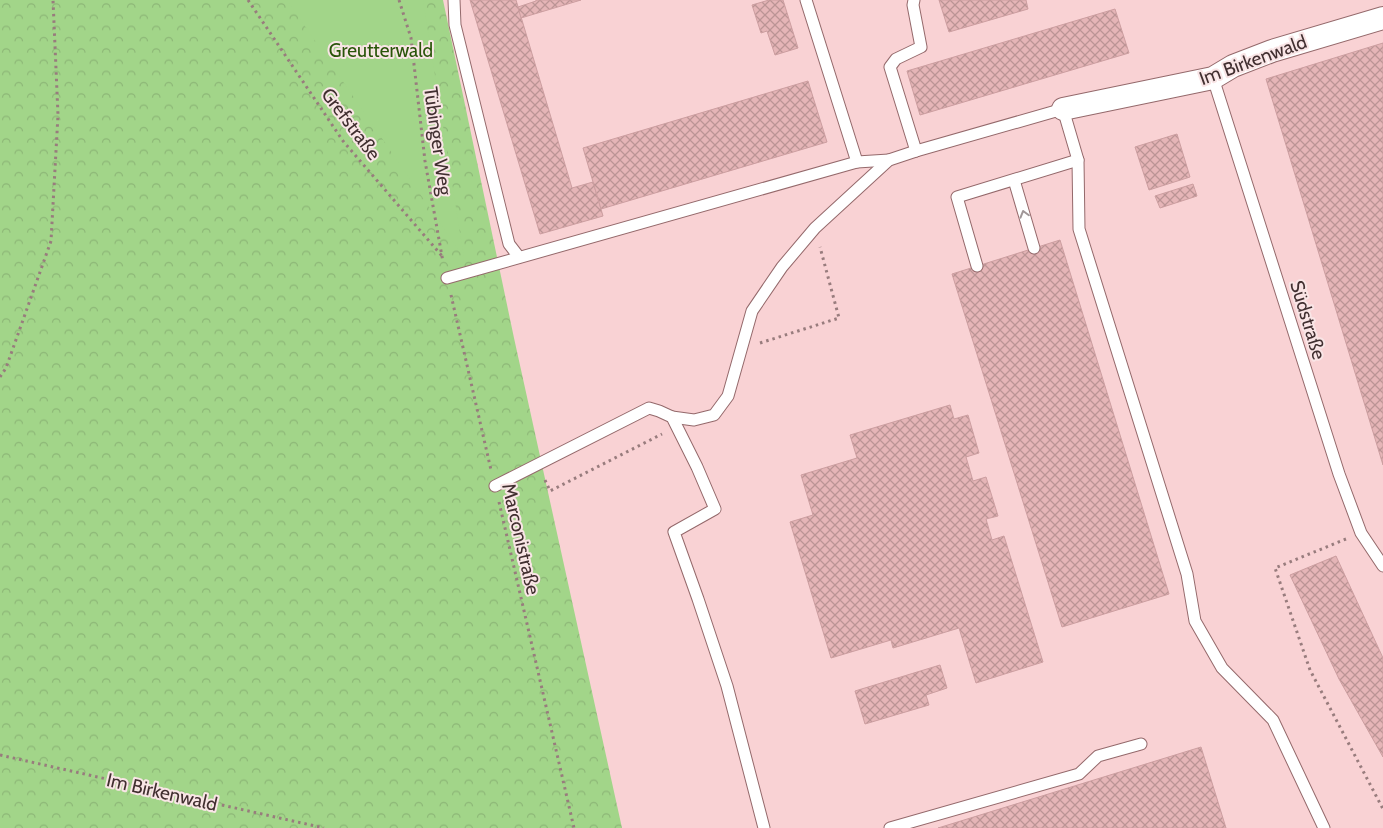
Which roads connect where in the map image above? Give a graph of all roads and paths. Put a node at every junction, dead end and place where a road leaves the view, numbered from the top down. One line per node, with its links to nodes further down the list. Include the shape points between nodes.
1 (53, 0): 22 (path, via 58,115 51,241)
2 (248, 0): 17 (path, Grefstraße, via 343,141)
3 (399, 0): 17 (path, Tübinger Weg, via 411,38 425,161)
4 (454, 0): 18 (lane, via 455,25 509,244)
5 (806, 0): 13 (lane)
6 (914, 0): 10 (lane, via 921,47 896,59 890,67)
7 (1383, 18): 8 (street, Im Birkenwald, via 1272,51 1233,66)
8 (1213, 78): 9 (street, Im Birkenwald); 26 (lane, Südstraße, via 1330,448)
9 (1062, 109): 10 (lane); 12 (lane)
10 (916, 151): 11 (lane)
11 (889, 160): 13 (lane); 15 (lane)
12 (1078, 160): 14 (lane); 35 (lane, via 1079,229 1187,574 1195,621 1222,668 1273,720)
13 (857, 162): 18 (lane)
14 (1014, 180): 16 (lane, one-way to 14); 19 (lane, via 957,196)
15 (815, 228): 21 (lane, via 782,267 752,311); 21 (path, via 839,318)
16 (1034, 248)
17 (442, 257): 20 (path, Marconistraße)
18 (519, 257): 20 (lane)
19 (977, 266)
20 (447, 278): 24 (path, Marconistraße)
21 (740, 350): 23 (lane, via 728,396 714,415)
22 (0, 377)
23 (674, 422): 24 (lane, via 649,408); 25 (path); 33 (lane, via 715,509 674,532 727,686)
24 (495, 486): 32 (path, Marconistraße)
25 (550, 492)
26 (1361, 533): 27 (lane, Südstraße); 30 (path, via 1275,568 1310,670)
27 (1383, 566)
28 (1142, 744): 34 (lane, via 1098,756 1079,774)
29 (0, 756): 31 (path, Im Birkenwald)
30 (1383, 809)
31 (324, 828)
32 (574, 828)
33 (764, 828)
34 (890, 828)
35 (1324, 828)

